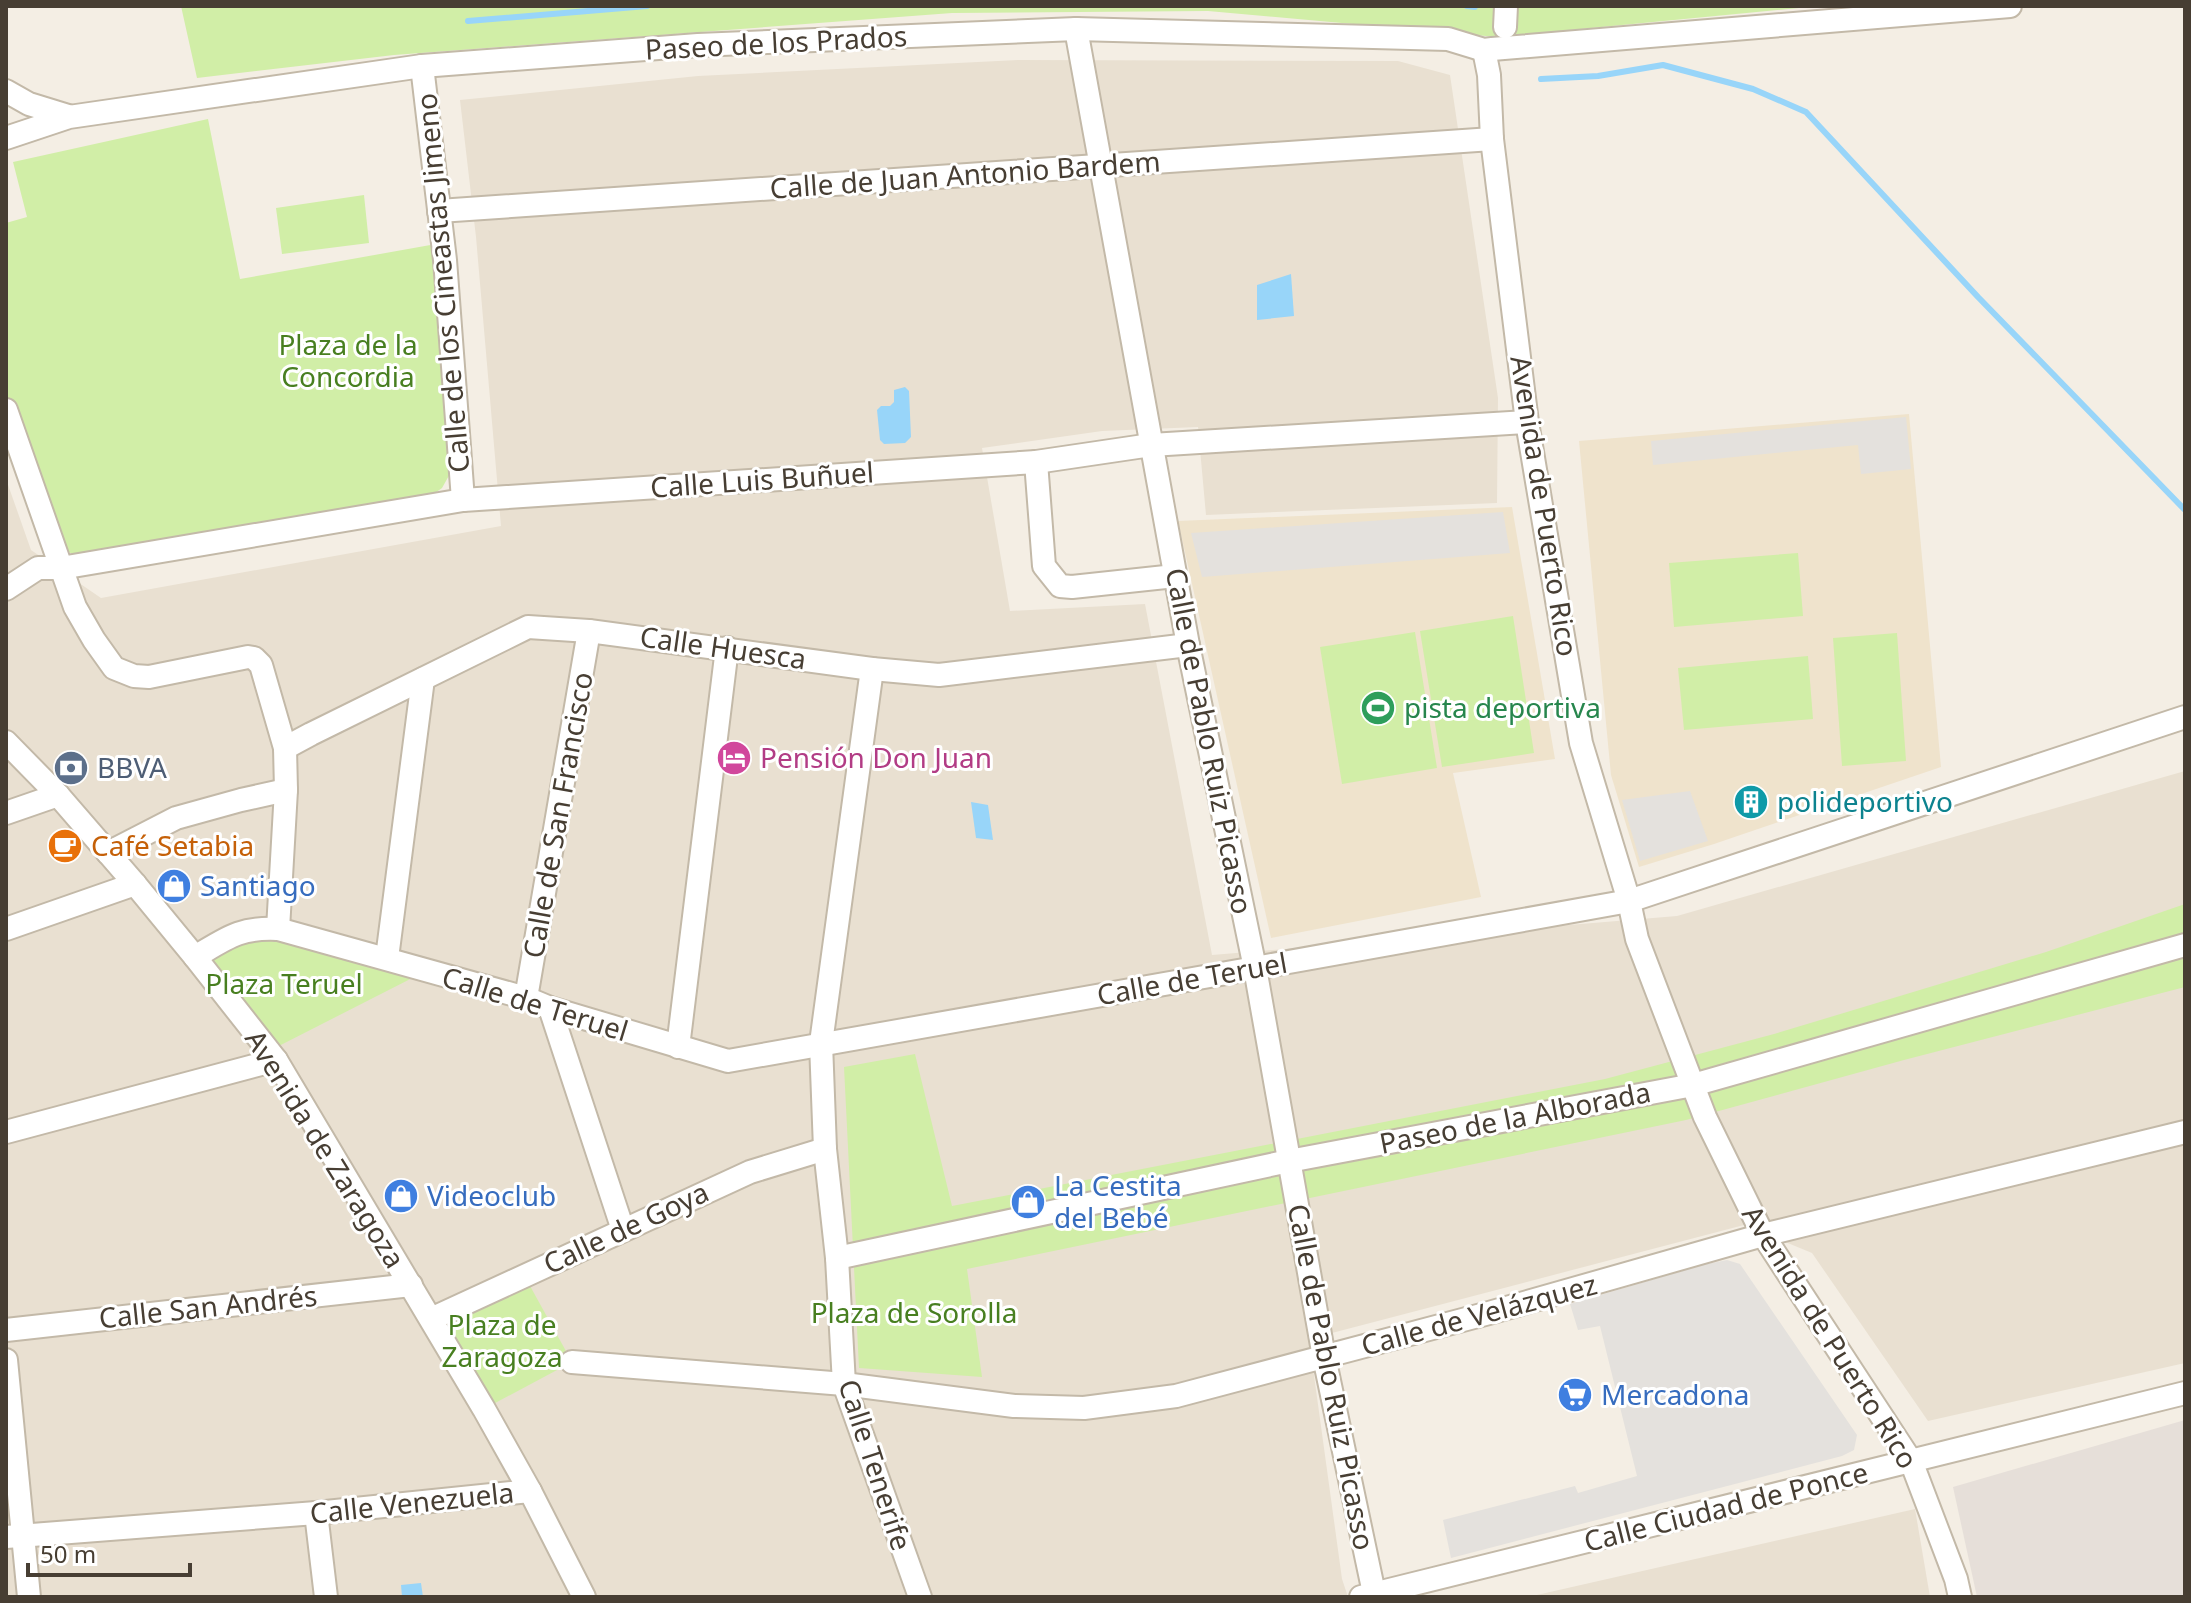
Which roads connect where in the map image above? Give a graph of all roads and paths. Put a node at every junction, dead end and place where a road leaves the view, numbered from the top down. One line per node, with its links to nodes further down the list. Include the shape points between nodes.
1 (2010, 6): 3 (street)
2 (1076, 29): 3 (street, Paseo de los Prados, via 1448,39); 4 (street, Paseo de los Prados, via 698,45); 9 (street, Calle de Pablo Ruiz Picasso)
3 (1484, 50): 8 (street, Avenida de Puerto Rico)
4 (422, 66): 6 (street, Paseo de los Prados); 10 (street, Calle de los Cineastas Jimeno)
5 (6, 91): 6 (street, Paseo de los Prados)
6 (69, 117): 7 (street, Paseo de los Prados)
7 (6, 138)
8 (1492, 139): 9 (street, Calle de Juan Antonio Bardem); 12 (street, Avenida de Puerto Rico)
9 (1101, 166): 10 (street, Calle de Juan Antonio Bardem); 13 (street, Calle de Pablo Ruiz Picasso)
10 (439, 211): 15 (street, Calle de los Cineastas Jimeno)
11 (6, 410): 16 (street)
12 (1527, 422): 13 (street, Calle Luis Buñuel); 32 (street, Avenida de Puerto Rico, via 1581,743)
13 (1151, 445): 14 (street, Calle Luis Buñuel); 17 (street, Calle de Pablo Ruiz Picasso)
14 (1036, 462): 15 (street, Calle Luis Buñuel); 17 (street, via 1044,566 1060,586)
15 (463, 500): 16 (street, Calle Luis Buñuel)
16 (61, 568): 18 (street, Calle Luis Buñuel, via 38,568); 26 (street, via 83,624 124,673 149,677 257,659)
17 (1175, 576): 20 (street, Calle de Pablo Ruiz Picasso)
18 (6, 589)
19 (589, 631): 21 (street, Calle Huesca); 23 (street, Calle Huesca, via 528,627); 39 (street, Calle de San Francisco)
20 (1188, 645): 22 (street, Calle Huesca, via 939,675); 38 (street, Calle de Pablo Ruiz Picasso)
21 (727, 648): 22 (street, Calle Huesca); 42 (street)
22 (872, 669): 41 (street, Calle Tenerife)
23 (423, 679): 26 (street, Calle Huesca); 37 (street)
24 (2185, 717): 32 (street, Calle de Teruel)
25 (6, 742): 28 (street, Avenida de Zaragoza)
26 (285, 748): 27 (street)
27 (286, 790): 30 (street, via 176,818); 34 (street)
28 (58, 795): 29 (street); 30 (street, Avenida de Zaragoza)
29 (6, 813)
30 (108, 853): 31 (street, Avenida de Zaragoza)
31 (135, 884): 33 (street); 36 (street, Avenida de Zaragoza)
32 (1629, 901): 38 (street, Calle de Teruel); 44 (street, Avenida de Puerto Rico, via 1637,939)
33 (6, 929)
34 (278, 929): 36 (street, Calle de Teruel, via 255,928 227,937); 37 (street, Calle de Teruel)
35 (2185, 945): 44 (street, Paseo de la Alborada)
36 (195, 957): 43 (street, Avenida de Zaragoza)
37 (387, 958): 39 (street, Calle de Teruel)
38 (1255, 968): 41 (street, Calle de Teruel); 48 (street, Calle de Pablo Ruiz Picasso)
39 (526, 998): 40 (street, Calle de Teruel)
40 (550, 1008): 42 (street, Calle de Teruel); 49 (street)
41 (821, 1043): 42 (street, Calle de Teruel, via 728,1061); 47 (street, Calle Tenerife)
42 (678, 1047)
43 (276, 1060): 45 (street); 52 (street, Avenida de Zaragoza)
44 (1693, 1085): 48 (street, Paseo de la Alborada); 50 (street, Avenida de Puerto Rico)
45 (6, 1132)
46 (2185, 1132): 50 (street, Calle de Velázquez)
47 (825, 1149): 49 (street, Calle de Goya, via 750,1172); 51 (street, Calle Tenerife)
48 (1289, 1161): 51 (street, Paseo de la Alborada); 55 (street, Calle de Pablo Ruiz Picasso)
49 (623, 1230): 53 (street, Calle de Goya)
50 (1763, 1235): 55 (street, Calle de Velázquez); 60 (street, Avenida de Puerto Rico)
51 (837, 1258): 58 (street, Calle Tenerife)
52 (411, 1285): 53 (street, Avenida de Zaragoza); 54 (street, Calle San Andrés)
53 (431, 1319): 61 (street, Avenida de Zaragoza)
54 (6, 1330)
55 (1324, 1357): 58 (street, Calle de Velázquez, via 1176,1396 1084,1408 1014,1406); 64 (street, Calle de Pablo Ruiz Picasso)
56 (6, 1360): 63 (street)
57 (572, 1362): 58 (street, Calle de Velázquez)
58 (844, 1384): 68 (street, Calle Tenerife)
59 (2185, 1393): 60 (street, Calle Ciudad de Ponce)
60 (1911, 1461): 64 (street, Calle Ciudad de Ponce); 69 (street, Avenida de Puerto Rico)
61 (530, 1491): 62 (street, Calle Venezuela); 67 (street, Avenida de Zaragoza)
62 (316, 1513): 63 (street, Calle Venezuela); 66 (street)
63 (14, 1536): 65 (street)
64 (1367, 1595)
65 (29, 1597)
66 (326, 1597)
67 (584, 1597)
68 (920, 1597)
69 (1960, 1597)

